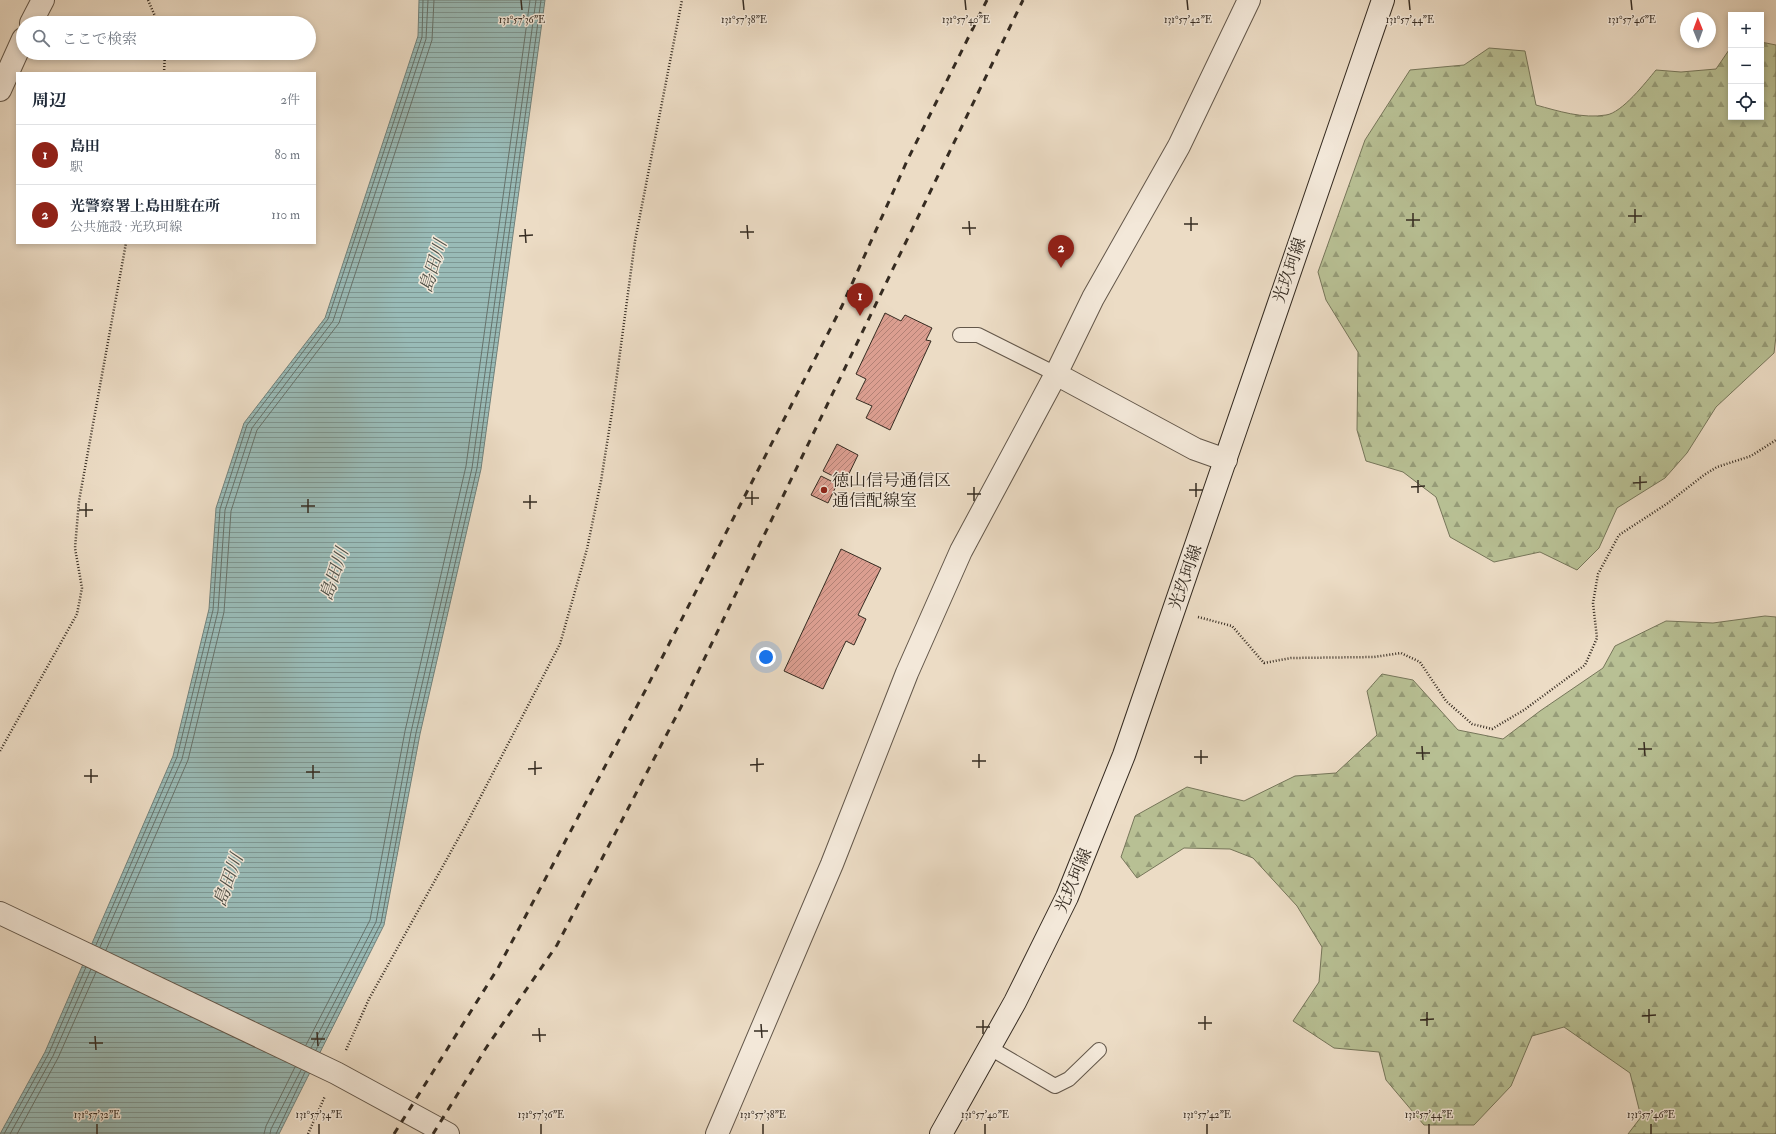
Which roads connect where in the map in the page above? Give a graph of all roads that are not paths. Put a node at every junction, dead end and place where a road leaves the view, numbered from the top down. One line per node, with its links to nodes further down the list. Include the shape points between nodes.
1 (43, 0): 4 (street)
2 (1249, 0): 8 (street, via 1178,146 1093,298)
3 (1382, 0): 9 (street, 光玖珂線)
4 (35, 16)
5 (16, 55): 6 (street)
6 (0, 90)
7 (960, 335): 8 (lane, via 978,335)
8 (1056, 374): 9 (street, via 1195,449); 14 (street, via 961,551 907,673 832,864)
9 (1226, 460): 11 (street, 光玖珂線, via 1124,755 1067,897)
10 (0, 913): 13 (street, via 336,1073)
11 (990, 1048): 12 (lane, via 1056,1086 1069,1079); 15 (street, 光玖珂線)
12 (1099, 1050)
13 (448, 1134)
14 (717, 1134)
15 (941, 1134)

